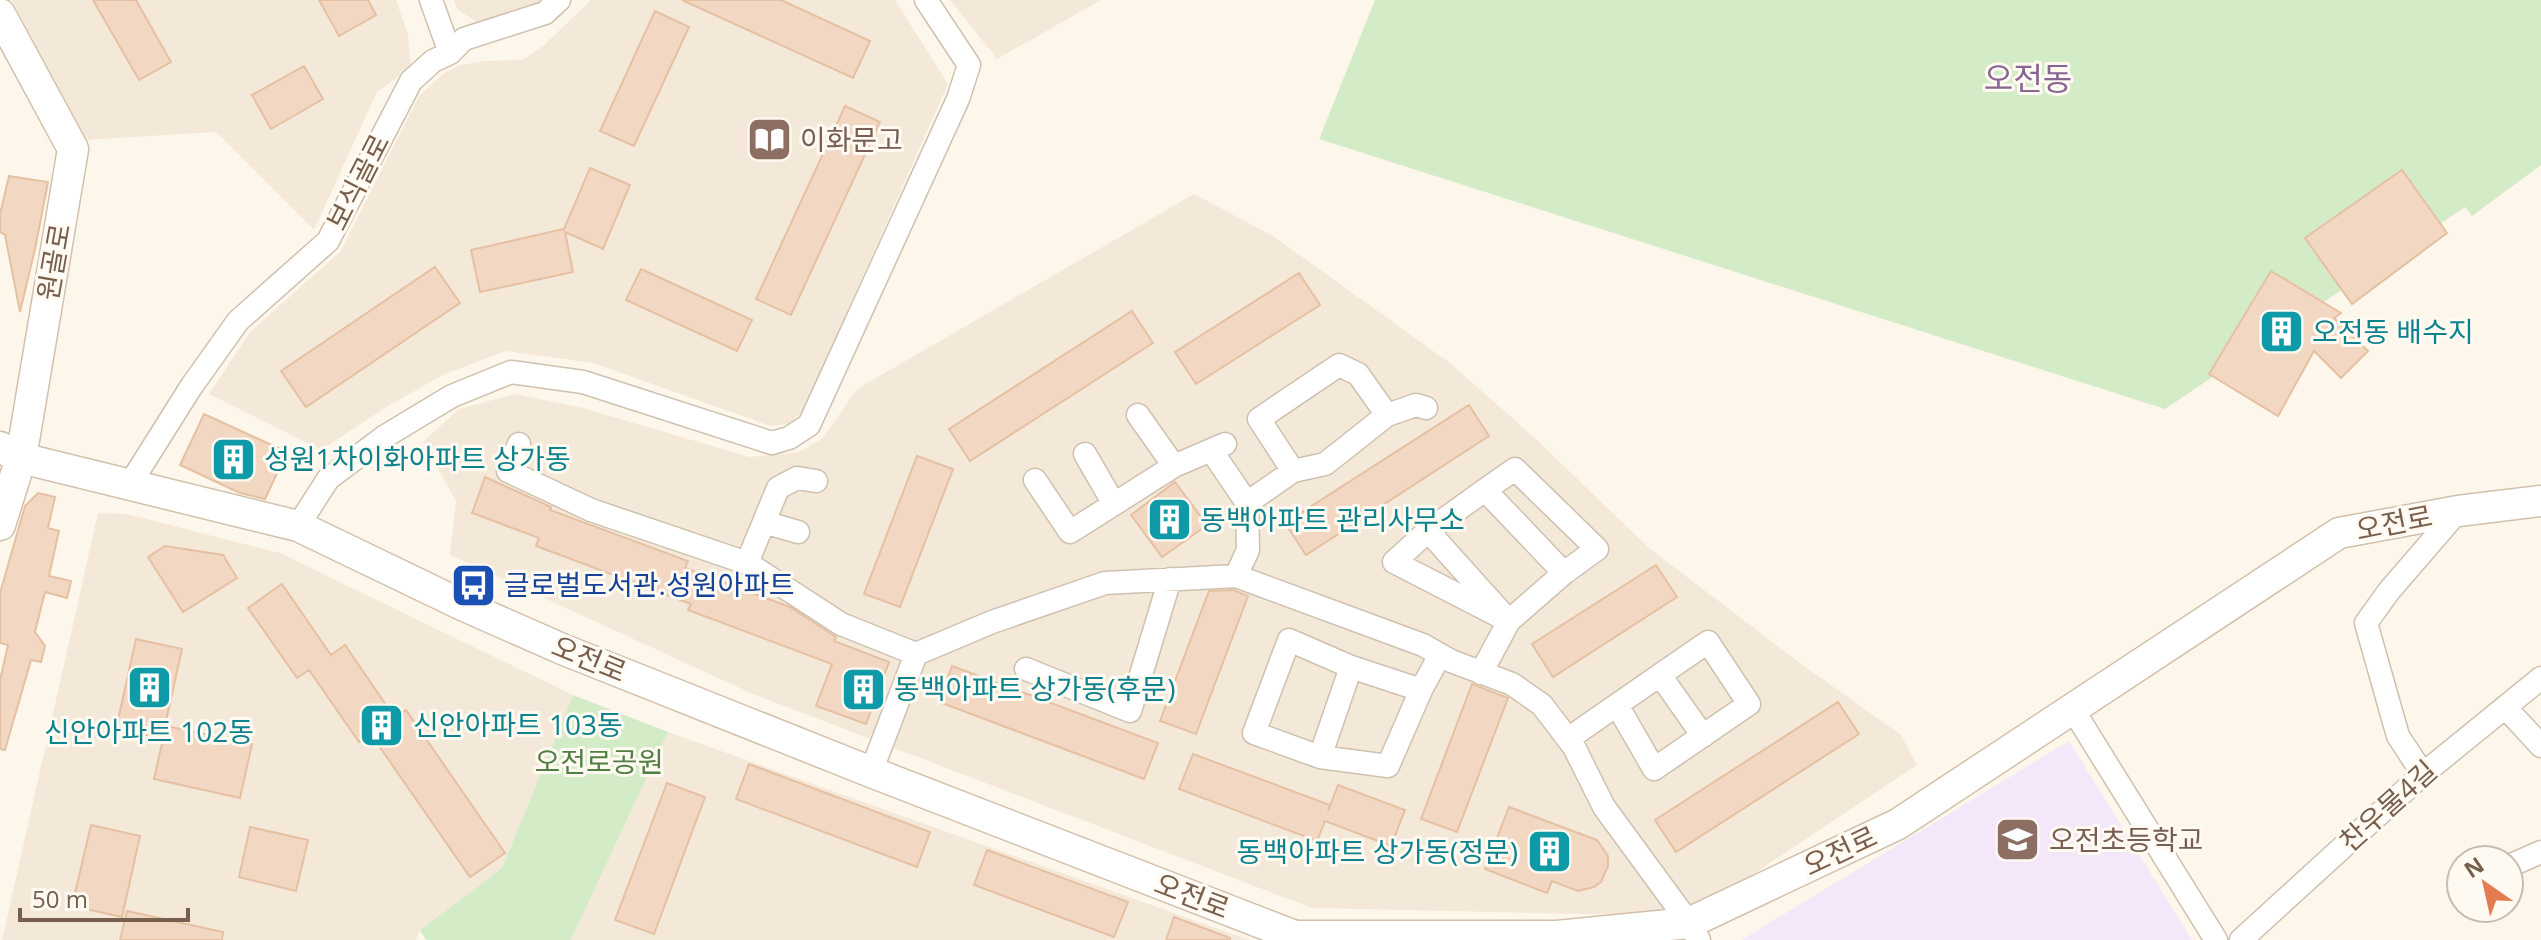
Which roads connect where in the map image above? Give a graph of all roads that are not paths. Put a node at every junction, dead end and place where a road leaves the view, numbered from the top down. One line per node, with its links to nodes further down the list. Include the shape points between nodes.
1 (431, 0): 5 (street)
2 (559, 0): 5 (street, 보식골로, via 545,13 464,39)
3 (926, 0): 24 (street, via 969,65 809,425 772,443 583,382 511,372 452,396 384,437 328,479)
4 (0, 14): 10 (street, 원골로, via 73,149)
5 (450, 53): 16 (street, 보식골로, via 411,81 328,241 238,321)
6 (1426, 408): 8 (street, via 1416,405)
7 (1138, 415): 12 (street)
8 (1387, 415): 13 (street, via 1325,464); 13 (street, via 1358,374 1339,365 1259,419)
9 (519, 444): 27 (street, via 508,471 591,510)
10 (10, 452): 16 (street, 오전로); 23 (street, 원골로)
11 (1085, 454): 20 (street)
12 (1174, 466): 19 (street, via 1218,447); 20 (street)
13 (1293, 471): 19 (street)
14 (1035, 480): 20 (street, via 1070,532)
15 (816, 481): 22 (street, via 797,478 778,488)
16 (130, 484): 24 (street, 오전로)
17 (1485, 490): 25 (street); 28 (street); 28 (street, via 1515,469 1597,549)
18 (2541, 501): 21 (street, 오전로)
19 (1247, 503): 29 (street, via 1248,550)
20 (1114, 504)
21 (2458, 511): 42 (street, 오전로, via 2339,533); 48 (street, via 2366,623 2398,736)
22 (764, 522): 26 (street); 27 (street)
23 (0, 525)
24 (298, 526): 47 (street, 오전로, via 562,649)
25 (1428, 531): 31 (street); 31 (street, via 1394,562)
26 (798, 532)
27 (747, 563): 32 (street, via 841,624)
28 (1564, 573): 31 (street)
29 (1236, 576): 30 (street); 33 (street)
30 (1170, 579): 32 (street, via 1105,583); 35 (street, via 1130,711)
31 (1509, 621): 36 (street)
32 (916, 654): 47 (street)
33 (1440, 655): 36 (street); 39 (street)
34 (1351, 667): 39 (street); 46 (street); 46 (street, via 1289,640 1254,733)
35 (1026, 669)
36 (1481, 673): 44 (street, via 1512,684 1542,705)
37 (1660, 675): 40 (street); 43 (street); 43 (street, via 1708,642 1749,704)
38 (2541, 678): 41 (street, 찬우물4길)
39 (1421, 690): 46 (street, via 1388,766)
40 (1617, 705): 43 (street, via 1654,769); 44 (street)
41 (2505, 707): 45 (street); 48 (street, 찬우물4길)
42 (2072, 708): 49 (street, 오전로, via 1898,824); 51 (street)
43 (1703, 736)
44 (1568, 739): 49 (street, via 1604,807)
45 (2541, 746)
46 (1320, 757)
47 (871, 772): 50 (street, 오전로)
48 (2423, 774): 52 (street, 찬우물4길)
49 (1694, 932): 50 (street, 오전로)
50 (1295, 938)
51 (2216, 940)
52 (2241, 940)

